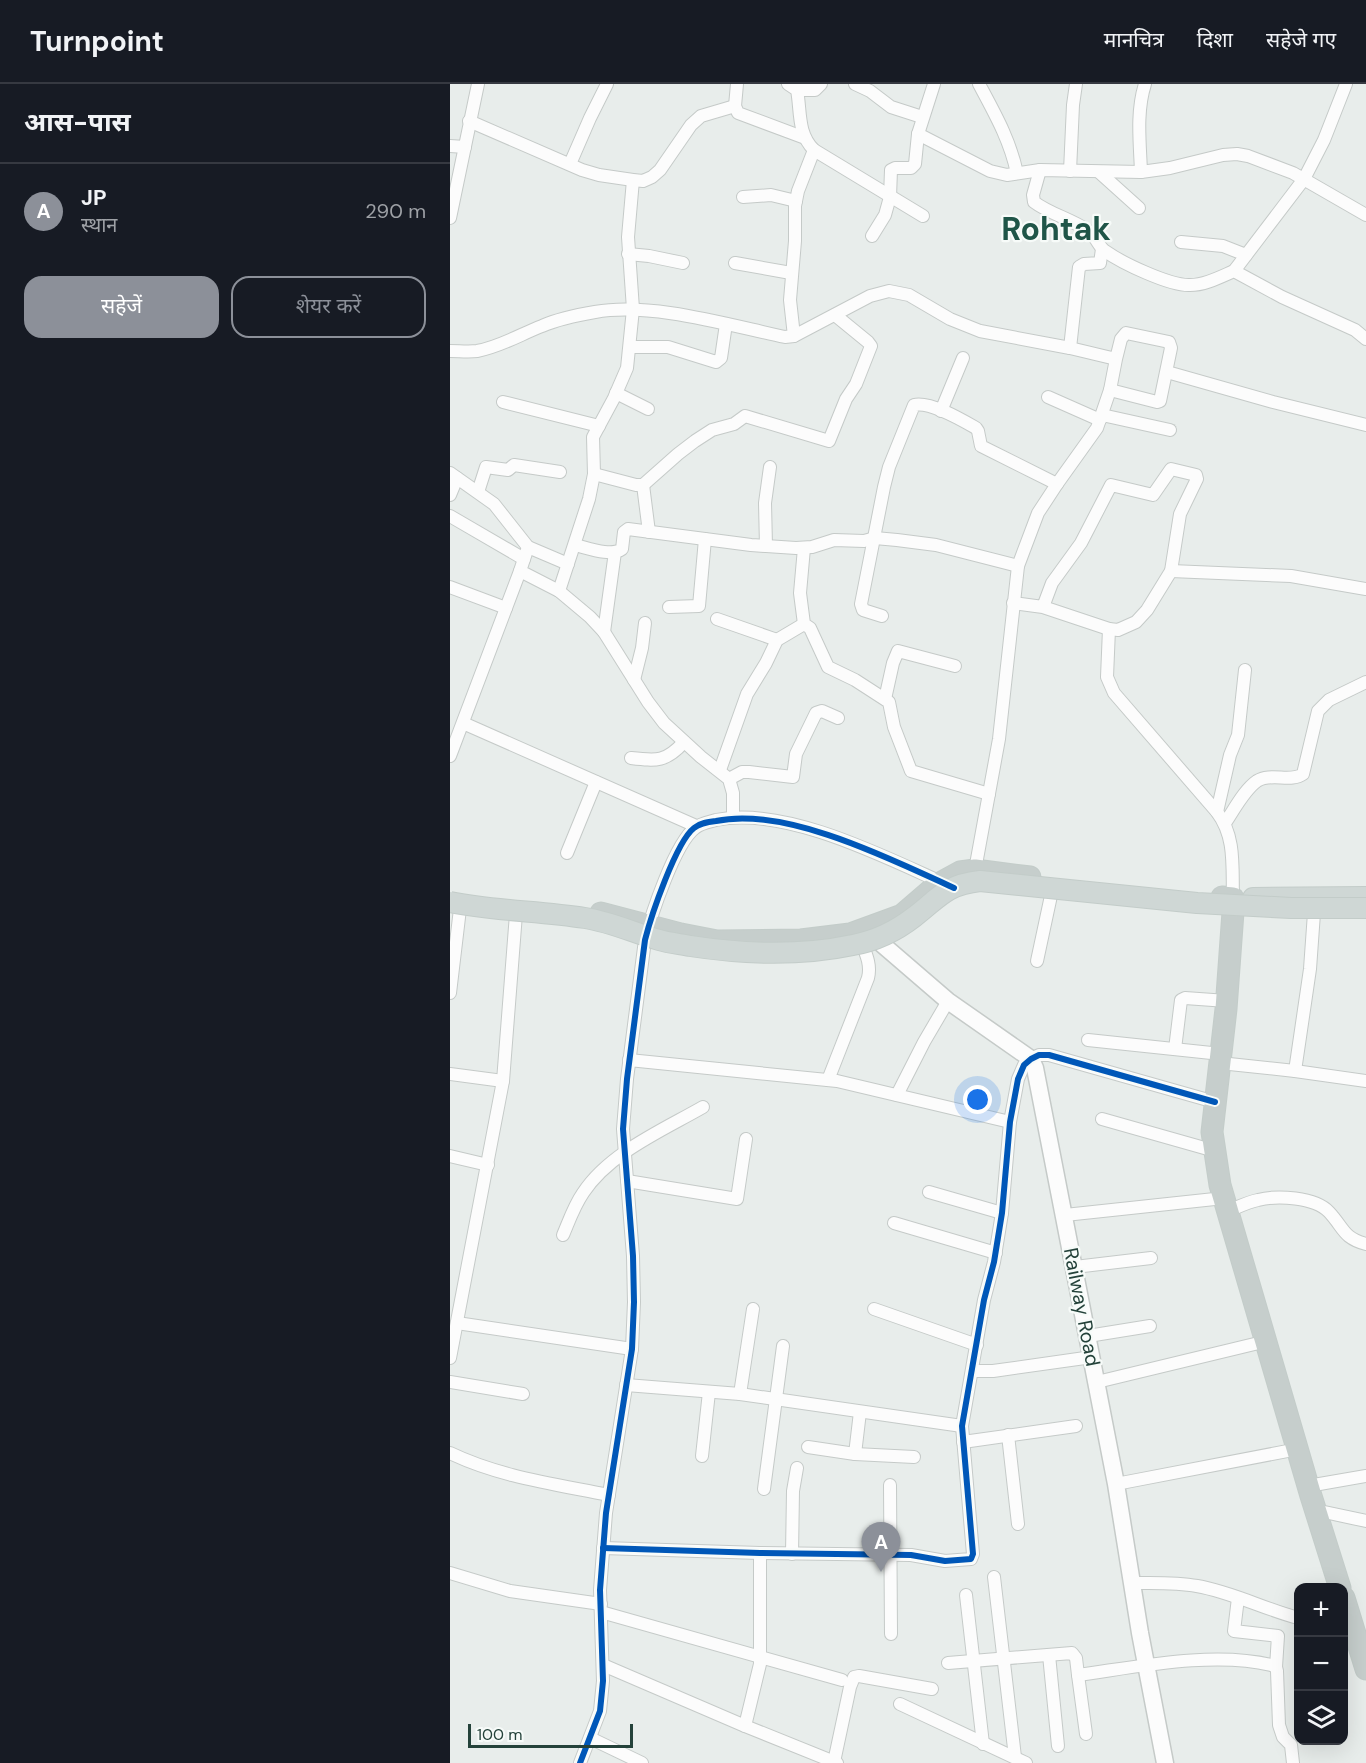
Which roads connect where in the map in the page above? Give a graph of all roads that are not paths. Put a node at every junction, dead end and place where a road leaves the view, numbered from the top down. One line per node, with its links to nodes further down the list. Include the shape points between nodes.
1 (478, 84): 14 (street)
2 (607, 84): 20 (street)
3 (737, 84): 12 (street)
4 (821, 84): 11 (street, via 815,90)
5 (855, 84): 13 (street, via 891,107)
6 (934, 84): 13 (street)
7 (979, 84): 25 (street, via 1005,133)
8 (1077, 84): 22 (street)
9 (1144, 84): 24 (street, via 1139,113)
10 (1346, 84): 26 (street)
11 (792, 87): 16 (street)
12 (735, 106): 16 (street, via 741,115); 27 (street, via 701,116 660,170 644,181)
13 (922, 117): 15 (street)
14 (469, 122): 18 (street); 20 (street)
15 (918, 134): 25 (street, via 990,171); 29 (street, via 914,167 891,170)
16 (805, 138): 19 (street)
17 (450, 146): 18 (street)
18 (465, 147): 32 (street)
19 (814, 150): 29 (street); 30 (street)
20 (570, 164): 27 (street, via 599,176)
21 (1040, 170): 22 (street); 25 (street); 37 (street, via 1034,201 1086,229)
22 (1070, 171): 23 (street)
23 (1099, 172): 24 (street); 31 (street)
24 (1141, 172): 26 (street, via 1237,154)
25 (1017, 173)
26 (1304, 179): 33 (street); 39 (street)
27 (633, 180): 38 (street)
28 (743, 197): 30 (street, via 771,195)
29 (890, 197): 34 (street); 35 (street, via 885,215)
30 (796, 201): 43 (street)
31 (1139, 208)
32 (451, 213)
33 (1366, 215)
34 (923, 216)
35 (872, 236)
36 (1181, 242): 39 (street, via 1223,246)
37 (1102, 249): 42 (street, via 1175,283 1206,282); 50 (street, via 1100,263 1080,267)
38 (628, 254): 41 (street); 44 (street)
39 (1246, 255): 42 (street)
40 (735, 263): 43 (street)
41 (683, 264)
42 (1234, 271): 48 (street)
43 (791, 273): 47 (street)
44 (633, 309): 46 (street); 49 (street); 51 (street, via 569,318 477,351)
45 (836, 315): 47 (street); 50 (street, via 870,296 889,291 909,295 980,331); 70 (street, via 871,346 830,440 743,416 695,441)
46 (726, 324): 47 (street); 49 (street, via 721,358 716,362 668,347)
47 (794, 336)
48 (1366, 339)
49 (630, 347): 56 (street, via 626,372)
50 (1070, 348): 53 (street)
51 (450, 351)
52 (963, 358): 60 (street)
53 (1116, 359): 54 (street, via 1126,333 1166,341 1171,348); 55 (street)
54 (1167, 372): 55 (street, via 1159,402); 62 (street)
55 (1110, 390): 61 (street)
56 (616, 393): 59 (street); 63 (street)
57 (1048, 397): 61 (street)
58 (503, 402): 63 (street)
59 (648, 409)
60 (941, 411): 69 (street, via 976,428 981,446); 75 (street, via 920,404 912,408 889,466)
61 (1101, 417): 64 (street); 69 (street)
62 (1366, 425)
63 (599, 426): 67 (street, via 592,444)
64 (1170, 430)
65 (770, 467): 78 (street)
66 (560, 472): 71 (street, via 514,465 508,470 486,467)
67 (594, 474): 70 (street); 77 (street)
68 (453, 475): 71 (street); 72 (street)
69 (1057, 484): 83 (street, via 1038,513)
70 (643, 485): 74 (street)
71 (478, 492): 81 (street, via 496,506)
72 (450, 495)
73 (450, 516): 81 (street)
74 (649, 532): 76 (street); 80 (street, via 626,530 622,549)
75 (875, 538): 79 (street, via 834,540); 83 (street, via 936,545); 93 (street, via 861,607)
76 (705, 539): 78 (street); 90 (street, via 699,606)
77 (575, 545): 80 (street); 82 (street)
78 (766, 546): 79 (street)
79 (804, 548): 96 (street, via 800,593)
80 (615, 552): 98 (street)
81 (526, 553): 82 (street); 84 (street)
82 (568, 564): 88 (street)
83 (1018, 566): 89 (street)
84 (520, 571): 88 (street); 91 (street)
85 (1171, 571): 87 (street, via 1291,576); 92 (street, via 1180,514 1197,477 1173,469 1153,495 1111,485 1081,543 1052,583); 97 (street, via 1136,622 1119,630)
86 (450, 587): 91 (street)
87 (1366, 589)
88 (559, 591): 98 (street)
89 (1013, 603): 92 (street); 112 (street, via 999,739)
90 (669, 607)
91 (506, 608): 106 (street)
92 (1043, 608): 97 (street)
93 (882, 616)
94 (717, 619): 99 (street)
95 (645, 623): 102 (street)
96 (804, 624): 99 (street); 104 (street, via 810,628 828,667)
97 (1110, 629): 113 (street, via 1107,677 1114,693)
98 (604, 632): 102 (street)
99 (777, 640): 110 (street, via 747,694)
100 (955, 666): 104 (street, via 898,651)
101 (1245, 670): 113 (street, via 1240,728)
102 (634, 680): 107 (street, via 653,709)
103 (1366, 682): 115 (street, via 1329,700 1318,711 1303,774 1256,782)
104 (885, 699): 112 (street, via 891,706 894,727 910,771)
105 (838, 718): 110 (street, via 822,711 816,713 796,754 792,777 749,772)
106 (462, 723): 108 (street); 111 (street)
107 (684, 742): 109 (street, via 662,759); 110 (street)
108 (450, 756)
109 (631, 758)
110 (724, 775): 114 (street, via 733,793)
111 (596, 782): 116 (street); 117 (street)
112 (989, 794): 118 (street)
113 (1217, 812): 115 (street)
114 (733, 817): 116 (street); 119 (street, via 771,820 822,833)
115 (1225, 823): 123 (street, via 1230,834)
116 (696, 826): 127 (street, via 680,846)
117 (567, 853)
118 (982, 876): 119 (highway); 120 (highway); 122 (main road, bridge, via 948,889 915,917 884,935 861,944 816,951 711,949 660,941 585,918); 123 (highway); 124 (main road, bridge, via 1197,903)
119 (948, 885): 128 (highway)
120 (1052, 891): 123 (highway); 129 (street)
121 (1366, 897): 123 (main road)
122 (453, 902): 126 (highway); 127 (highway, via 600,912); 130 (street)
123 (1233, 905): 125 (main road); 132 (highway)
124 (1366, 910): 125 (main road)
125 (1314, 913): 138 (street)
126 (516, 914): 127 (highway); 142 (street)
127 (646, 932): 128 (highway, via 717,941 801,940 850,934); 137 (street)
128 (868, 937): 131 (street); 140 (street, via 868,978)
129 (1037, 961)
130 (450, 993)
131 (948, 1001): 136 (street); 143 (street)
132 (1227, 1001): 134 (street, via 1181,1000); 135 (highway)
133 (1088, 1040): 134 (street)
134 (1175, 1049): 135 (street)
135 (1220, 1058): 138 (street); 144 (highway)
136 (1030, 1059): 144 (street, via 1050,1055); 147 (street, via 1018,1079); 157 (street, Railway Road, via 1037,1076)
137 (629, 1060): 140 (street); 150 (street)
138 (1295, 1071): 141 (street)
139 (450, 1074): 142 (street)
140 (828, 1080): 143 (street)
141 (1366, 1081)
142 (503, 1082): 152 (street)
143 (897, 1095): 147 (street)
144 (1215, 1102): 149 (highway)
145 (703, 1107): 150 (street)
146 (1102, 1119): 149 (street)
147 (1010, 1122): 156 (street)
148 (746, 1139): 153 (street, via 737,1199)
149 (1215, 1151): 155 (highway)
150 (625, 1152): 153 (street); 159 (street, via 583,1192)
151 (450, 1155): 152 (street)
152 (488, 1166): 166 (street)
153 (627, 1181): 172 (street, via 633,1256)
154 (929, 1192): 156 (street)
155 (1226, 1204): 157 (street); 160 (street, via 1303,1199 1324,1208 1348,1237); 169 (highway)
156 (1002, 1213): 161 (street)
157 (1065, 1215): 163 (street, Railway Road)
158 (894, 1223): 161 (street)
159 (563, 1235)
160 (1366, 1244)
161 (996, 1253): 170 (street)
162 (1151, 1258): 163 (street)
163 (1075, 1267): 168 (street, Railway Road)
164 (753, 1309): 181 (street)
165 (874, 1309): 170 (street)
166 (457, 1323): 172 (street); 174 (street)
167 (1150, 1326): 168 (street)
168 (1088, 1336): 173 (street, Railway Road)
169 (1267, 1341): 177 (street); 189 (highway)
170 (976, 1345): 175 (street)
171 (783, 1346): 182 (street)
172 (632, 1349): 178 (street)
173 (1092, 1357): 175 (street); 177 (street, Railway Road)
174 (450, 1358)
175 (972, 1371): 184 (street)
176 (450, 1382): 180 (street)
177 (1096, 1382): 196 (street, Railway Road)
178 (626, 1385): 179 (street); 200 (street)
179 (709, 1392): 181 (street); 192 (street)
180 (523, 1394)
181 (740, 1394): 182 (street)
182 (775, 1398): 183 (street); 199 (street)
183 (860, 1412): 184 (street); 191 (street)
184 (962, 1426): 187 (street)
185 (1076, 1426): 186 (street)
186 (1008, 1436): 187 (street); 203 (street)
187 (963, 1442): 207 (street, via 972,1557 945,1561)
188 (808, 1448): 191 (street)
189 (1298, 1449): 196 (street); 198 (highway)
190 (450, 1453): 200 (street, via 491,1470)
191 (855, 1454): 193 (street)
192 (702, 1456)
193 (914, 1457)
194 (797, 1468): 206 (street)
195 (1366, 1476): 198 (street)
196 (1116, 1484): 211 (street, Railway Road)
197 (890, 1485): 207 (street)
198 (1308, 1486): 201 (highway)
199 (764, 1488)
200 (609, 1495): 204 (street)
201 (1316, 1510): 202 (street); 210 (highway)
202 (1366, 1521)
203 (1018, 1524)
204 (603, 1548): 205 (street); 214 (street)
205 (760, 1553): 206 (street); 219 (street)
206 (792, 1554): 207 (street)
207 (891, 1555): 217 (street)
208 (450, 1573): 214 (street, via 510,1591)
209 (994, 1577): 220 (street)
210 (1339, 1583)
211 (1132, 1584): 213 (street, via 1177,1583); 224 (street, Railway Road)
212 (966, 1595): 221 (street)
213 (1239, 1598): 215 (street); 225 (street, via 1234,1631 1278,1636)
214 (601, 1608): 219 (street); 223 (street)
215 (1294, 1617)
216 (1348, 1618): 226 (highway)
217 (891, 1634)
218 (1049, 1655): 220 (street); 227 (street, via 1075,1655); 235 (street)
219 (760, 1656): 228 (street); 231 (street)
220 (1003, 1660): 221 (street); 236 (street)
221 (973, 1662): 222 (street); 234 (street)
222 (948, 1663)
223 (603, 1665): 231 (street); 233 (street, via 600,1711)
224 (1146, 1666): 225 (street, via 1209,1660); 227 (street); 240 (street, Railway Road)
225 (1276, 1667): 241 (street, via 1279,1725 1291,1745)
226 (1366, 1668)
227 (1078, 1675): 232 (street)
228 (842, 1680)
229 (932, 1689): 237 (street, via 854,1677)
230 (900, 1704): 234 (street)
231 (745, 1726): 237 (street)
232 (1086, 1734)
233 (590, 1738): 238 (street); 239 (street)
234 (983, 1744): 236 (street)
235 (1059, 1746)
236 (1020, 1760)
237 (835, 1762)
238 (580, 1763)
239 (642, 1763)
240 (1165, 1763)
241 (1293, 1763)

